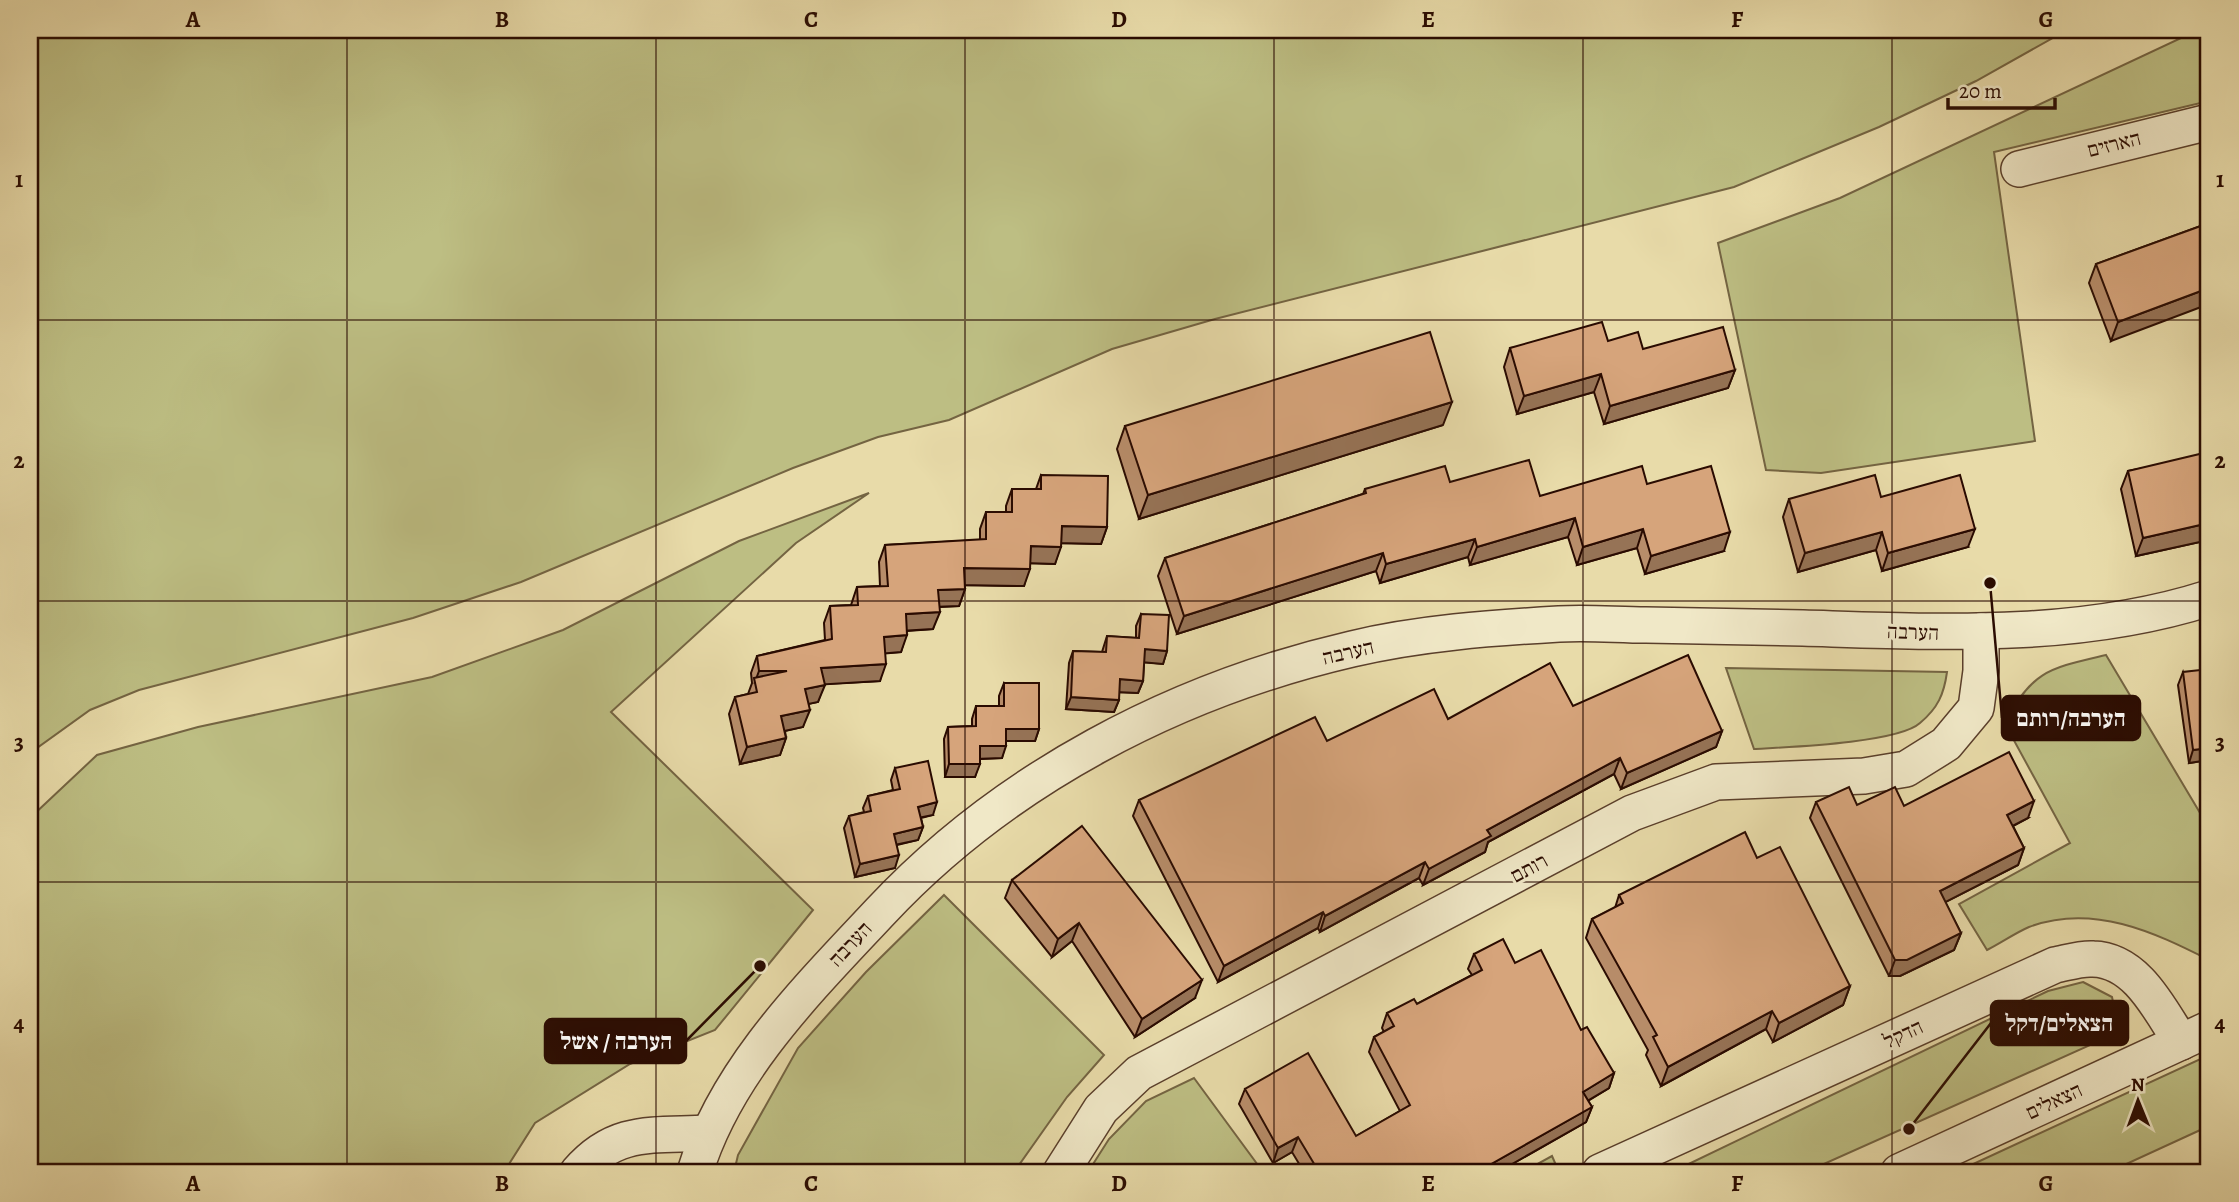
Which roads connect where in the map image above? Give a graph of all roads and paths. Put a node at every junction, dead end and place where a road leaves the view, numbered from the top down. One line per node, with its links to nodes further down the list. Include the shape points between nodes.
1 (2209, 122): 2 (street, הארזים)
2 (2019, 169)
3 (2209, 598): 4 (street, הערבה, via 2091,623)
4 (1981, 631): 6 (street, הערבה, via 1562,624 1460,632 1353,648 1243,680 1152,718 1080,755 993,810 899,892 822,974 755,1055); 9 (street, רותם, via 1976,708 1946,744 1906,769 1864,776 1716,782 1632,813 1139,1073 1101,1109)
5 (2195, 1036): 10 (street, הדקל, via 2123,966 2093,959 2055,965); 11 (street, הצאלים)
6 (707, 1133): 7 (street, via 626,1137); 8 (street, הערבה)
7 (578, 1172)
8 (695, 1172)
9 (1061, 1172)
10 (1600, 1172)
11 (1899, 1172)

